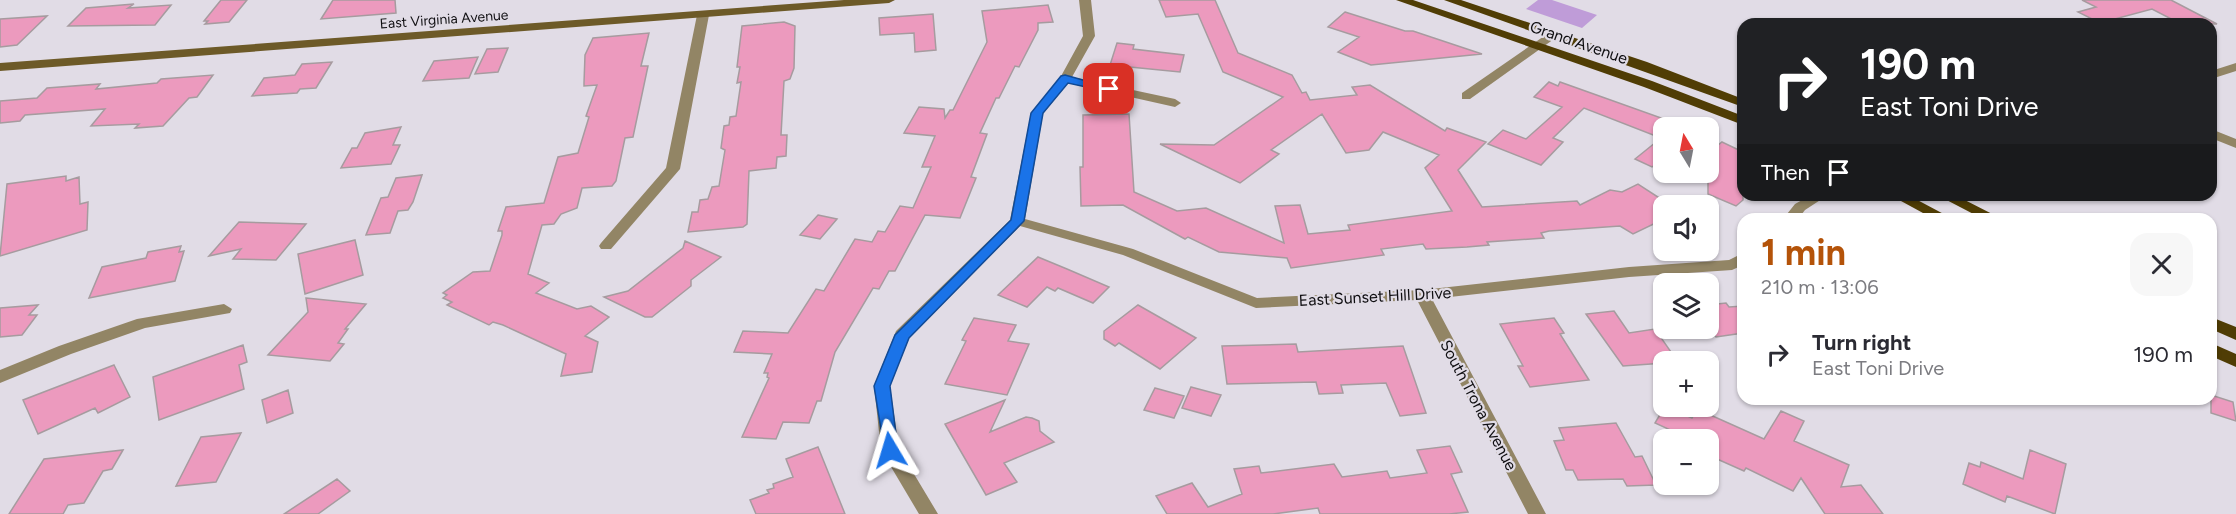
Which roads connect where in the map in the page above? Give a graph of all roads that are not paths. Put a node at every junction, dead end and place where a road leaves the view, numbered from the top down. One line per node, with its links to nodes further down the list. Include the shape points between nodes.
1 (889, 0): 5 (street, East Virginia Avenue)
2 (1085, 0): 11 (street, via 1089,36)
3 (1402, 0): 7 (main road, Grand Avenue)
4 (1450, 0): 6 (main road, Grand Avenue)
5 (703, 15): 9 (street, East Virginia Avenue); 25 (street, via 673,169)
6 (1550, 36): 7 (street); 13 (main road, Grand Avenue)
7 (1535, 46): 12 (street); 15 (main road, Grand Avenue)
8 (2236, 67): 10 (street)
9 (0, 68)
10 (2217, 73)
11 (1065, 79): 14 (street); 24 (street, via 1037,113)
12 (1466, 96)
13 (1737, 101)
14 (1174, 103)
15 (1737, 119)
16 (2217, 136): 17 (street)
17 (2236, 144)
18 (1810, 201): 21 (street)
19 (1909, 201): 22 (main road)
20 (1957, 201): 23 (main road)
21 (1795, 213)
22 (1934, 213)
23 (1982, 213)
24 (1017, 221): 27 (street, East Sunset Hill Drive, via 1128,252 1256,303); 34 (street, via 902,335 882,386 890,450)
25 (606, 246)
26 (1737, 262): 27 (street, East Sunset Hill Drive)
27 (1422, 295): 35 (street, South Trona Avenue)
28 (224, 309): 33 (street, via 143,323)
29 (2217, 325): 30 (main road)
30 (2236, 334)
31 (2217, 352): 32 (main road)
32 (2236, 361)
33 (0, 377)
34 (929, 514)
35 (1537, 514)

